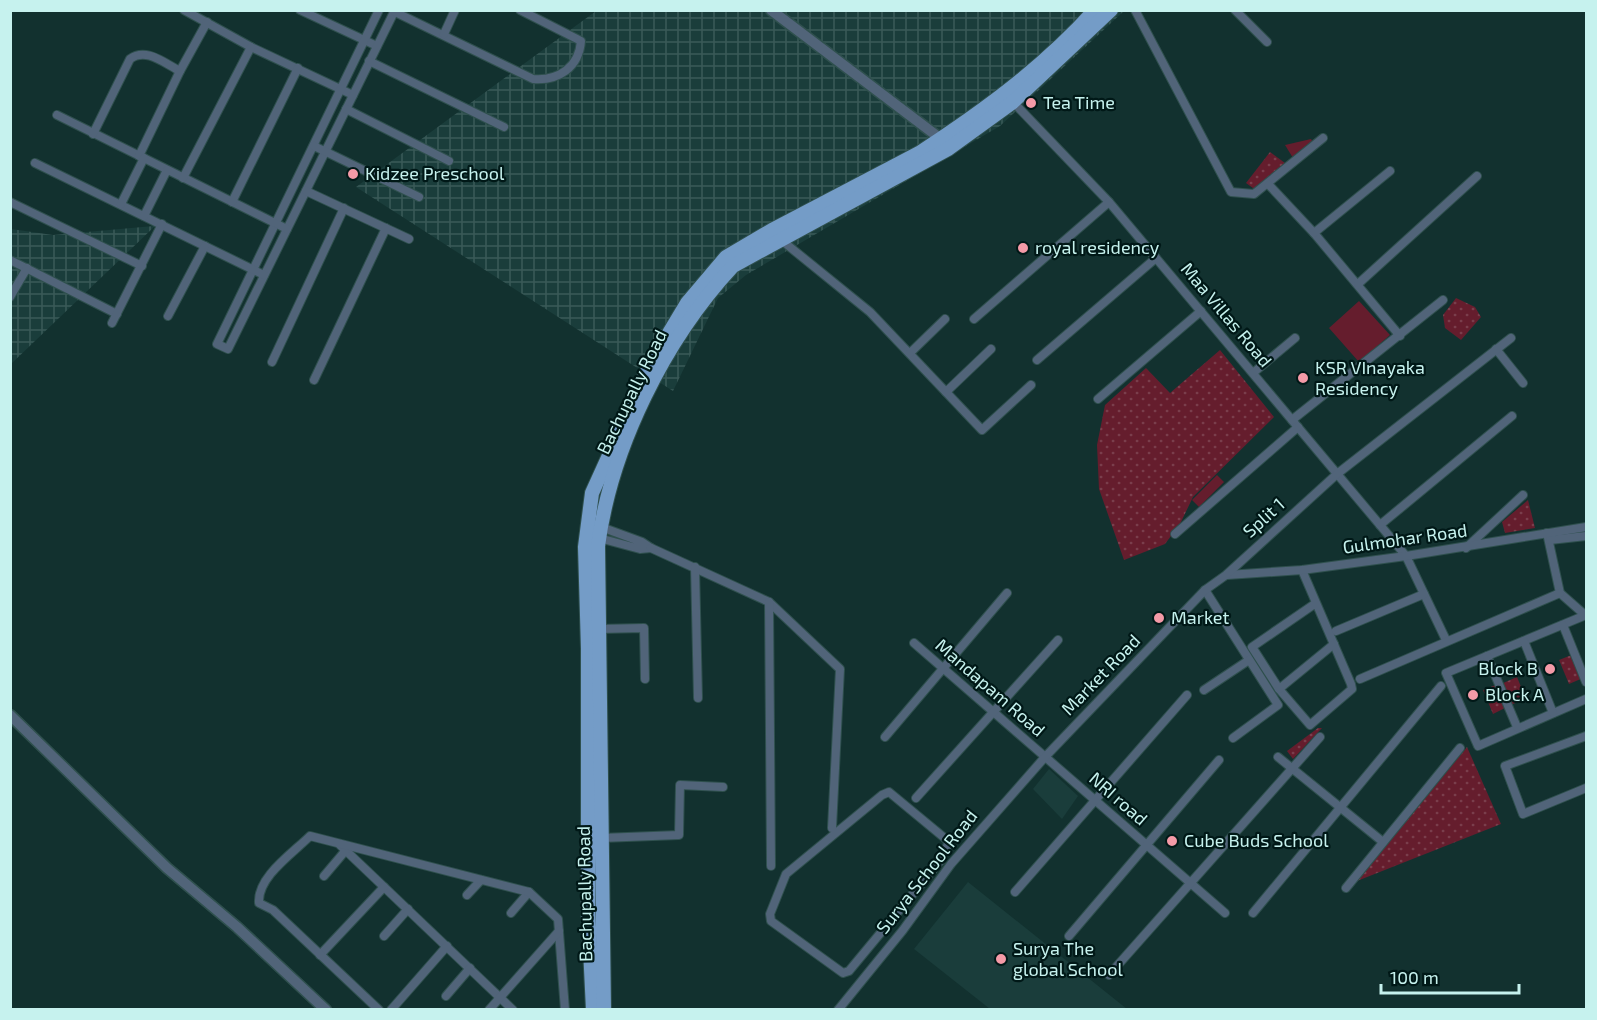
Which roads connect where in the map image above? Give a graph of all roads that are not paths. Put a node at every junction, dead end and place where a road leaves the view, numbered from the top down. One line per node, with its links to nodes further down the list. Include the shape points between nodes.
1 (184, 10): 13 (street)
2 (300, 10): 12 (street)
3 (379, 10): 15 (street)
4 (455, 10): 14 (street)
5 (520, 10): 14 (street, via 581,41 575,62 560,76 533,79)
6 (771, 10): 30 (street)
7 (1095, 10): 30 (main road, Bachupally Road, via 1010,90)
8 (1111, 10): 24 (main road, Bachupally Road)
9 (1135, 10): 40 (street, via 1232,192 1254,194)
10 (1235, 10): 16 (street)
11 (395, 11): 14 (street); 17 (street)
12 (321, 14): 15 (street)
13 (207, 22): 18 (street); 21 (street)
14 (444, 34)
15 (365, 41): 17 (street); 22 (street)
16 (1267, 42)
17 (377, 46): 19 (street)
18 (251, 47): 20 (street); 39 (street)
19 (369, 60): 23 (street); 27 (street)
20 (298, 68): 22 (street); 44 (street)
21 (180, 71): 28 (street, via 145,53 130,59); 33 (street)
22 (342, 89): 23 (street); 31 (street)
23 (353, 95): 25 (street)
24 (1013, 102): 45 (street, Maa Villas Road); 55 (main road, Bachupally Road, via 948,149)
25 (346, 109): 32 (street); 34 (street)
26 (57, 115): 28 (street)
27 (504, 127)
28 (93, 134): 33 (street)
29 (1323, 138): 40 (street)
30 (941, 139): 176 (main road, Bachupally Road, via 726,257 671,327 616,436 592,494 585,547 588,907)
31 (314, 146): 32 (street); 49 (street)
32 (325, 151): 41 (street); 42 (street)
33 (142, 157): 36 (street); 46 (street)
34 (449, 161)
35 (35, 163): 46 (street)
36 (167, 170): 39 (street); 48 (street)
37 (1390, 171): 53 (street)
38 (1477, 176): 63 (street)
39 (183, 178): 44 (street)
40 (1269, 185): 53 (street)
41 (306, 191): 47 (street); 52 (street)
42 (419, 197)
43 (10, 202): 59 (street)
44 (232, 202): 49 (street)
45 (1109, 202): 57 (street, Maa Villas Road); 70 (street)
46 (121, 204): 48 (street)
47 (344, 208): 51 (street); 79 (street)
48 (144, 216): 50 (street)
49 (274, 223): 52 (street); 61 (street)
50 (162, 224): 56 (street); 59 (street)
51 (386, 228): 54 (street); 81 (street)
52 (287, 229): 62 (street)
53 (1314, 233): 63 (street)
54 (409, 239)
55 (780, 239): 77 (street, via 870,312); 92 (main road, Bachupally Road, via 733,266 684,327 619,458)
56 (205, 246): 61 (street); 68 (street)
57 (1156, 258): 66 (street, Maa Villas Road); 78 (street)
58 (10, 260): 60 (street)
59 (142, 266): 67 (street)
60 (27, 268): 64 (street); 67 (street)
61 (253, 269): 62 (street); 62 (street, via 217,344 228,349)
62 (264, 275)
63 (1358, 284): 72 (street)
64 (10, 297)
65 (1443, 300): 72 (street)
66 (1201, 312): 80 (street, Maa Villas Road); 85 (street)
67 (117, 314): 71 (street)
68 (168, 316)
69 (945, 319): 77 (street)
70 (974, 319)
71 (112, 323)
72 (1400, 336): 87 (street)
73 (1295, 338): 80 (street)
74 (1510, 338): 76 (street, Split 1)
75 (991, 349): 84 (street)
76 (1496, 349): 82 (street); 88 (street, Split 1)
77 (910, 353): 84 (street)
78 (1036, 360)
79 (272, 362)
80 (1252, 373): 87 (street, Maa Villas Road)
81 (314, 380)
82 (1523, 383)
83 (1030, 385): 84 (street, via 982,430)
84 (946, 392)
85 (1098, 399)
86 (1512, 416): 90 (street)
87 (1295, 424): 88 (street, Maa Villas Road); 93 (street)
88 (1340, 471): 90 (street, Maa Villas Road); 100 (street, Split 1)
89 (1523, 495): 96 (street)
90 (1380, 525): 97 (street, Maa Villas Road)
91 (1587, 527): 95 (street, Gulmohar Road)
92 (600, 532): 98 (street, via 642,542); 109 (main road, Bachupally Road)
93 (1175, 534)
94 (1587, 536): 95 (street)
95 (1549, 537): 96 (street, Gulmohar Road); 102 (street)
96 (1466, 548): 97 (street, Gulmohar Road)
97 (1406, 556): 99 (street, Gulmohar Road); 104 (street, Maa Villas Road)
98 (695, 567): 105 (street); 126 (street)
99 (1302, 570): 100 (street, Gulmohar Road); 106 (street)
100 (1226, 575): 101 (street, Split 1)
101 (1205, 590): 117 (street); 137 (street, Market Road)
102 (1560, 592): 107 (street); 112 (street)
103 (1008, 593): 118 (street)
104 (1424, 594): 110 (street); 112 (street, Maa Villas Road)
105 (769, 602): 146 (street, via 840,669); 153 (street)
106 (1316, 603): 115 (street); 123 (street, via 1252,647)
107 (1586, 615): 108 (street)
108 (1563, 624): 113 (street); 121 (street)
109 (598, 628): 119 (street, via 644,628); 147 (main road, Bachupally Road)
110 (1336, 631)
111 (1058, 640): 128 (street)
112 (1446, 640): 120 (street)
113 (1524, 641): 116 (street); 129 (street)
114 (914, 644): 118 (street, Mandapam Road)
115 (1334, 644): 123 (street); 123 (street, via 1351,684 1350,692 1310,725)
116 (1487, 656): 131 (street); 131 (street, via 1446,673 1478,746)
117 (1250, 660): 124 (street); 135 (street, via 1278,705)
118 (942, 668): 128 (street, Mandapam Road); 132 (street)
119 (645, 679)
120 (1360, 679)
121 (1587, 682)
122 (1441, 686): 145 (street)
123 (1279, 689)
124 (1204, 690)
125 (1187, 695): 144 (street)
126 (698, 698)
127 (1587, 699): 129 (street)
128 (993, 712): 137 (street, Mandapam Road); 143 (street)
129 (1553, 713): 131 (street)
130 (10, 716): 180 (street, via 167,868 262,948)
131 (1517, 727)
132 (885, 736)
133 (1587, 736): 142 (street, via 1505,766 1523,814)
134 (1320, 737): 140 (street)
135 (1233, 738)
136 (1460, 748): 148 (street)
137 (1045, 757): 144 (street, NRI road); 152 (street, Surya School Road)
138 (1278, 757): 140 (street)
139 (1219, 760): 149 (street)
140 (1294, 770): 145 (street); 156 (street)
141 (723, 787): 147 (street, via 681,785 679,835)
142 (1587, 788)
143 (916, 798)
144 (1095, 800): 149 (street, NRI road); 160 (street)
145 (1340, 808): 148 (street); 165 (street)
146 (832, 828)
147 (601, 838): 176 (main road, Bachupally Road)
148 (1383, 843): 158 (street)
149 (1147, 845): 156 (street, NRI road); 170 (street)
150 (343, 848): 154 (street); 155 (street); 157 (street); 172 (street, via 310,836 258,893 259,903 273,910)
151 (941, 860): 152 (street); 166 (street); 173 (street, via 947,840 889,792 786,874 770,914 771,921 843,973)
152 (951, 864): 167 (street, Surya School Road)
153 (771, 866)
154 (324, 876)
155 (481, 880): 159 (street); 161 (street)
156 (1190, 882): 164 (street, NRI road); 177 (street)
157 (384, 887): 162 (street); 172 (street)
158 (1346, 888)
159 (529, 892): 163 (street); 168 (street, via 558,919)
160 (1015, 892)
161 (467, 895)
162 (408, 909): 169 (street); 171 (street)
163 (511, 913)
164 (1225, 913)
165 (1253, 913)
166 (890, 920): 167 (street); 173 (street)
167 (903, 930): 175 (street, Surya School Road)
168 (559, 931): 179 (street); 185 (street)
169 (384, 936)
170 (1069, 936)
171 (447, 946): 174 (street); 182 (street)
172 (320, 955): 181 (street)
173 (855, 963): 175 (street)
174 (470, 968): 178 (street); 179 (street)
175 (868, 973): 188 (street, Surya School Road)
176 (597, 975): 186 (main road, Bachupally Road); 187 (main road, Bachupally Road)
177 (1109, 975)
178 (446, 996)
179 (500, 996): 183 (street); 184 (street)
180 (326, 1010)
181 (380, 1010)
182 (391, 1010)
183 (489, 1010)
184 (513, 1010)
185 (565, 1010)
186 (592, 1010)
187 (604, 1010)
188 (838, 1010)

